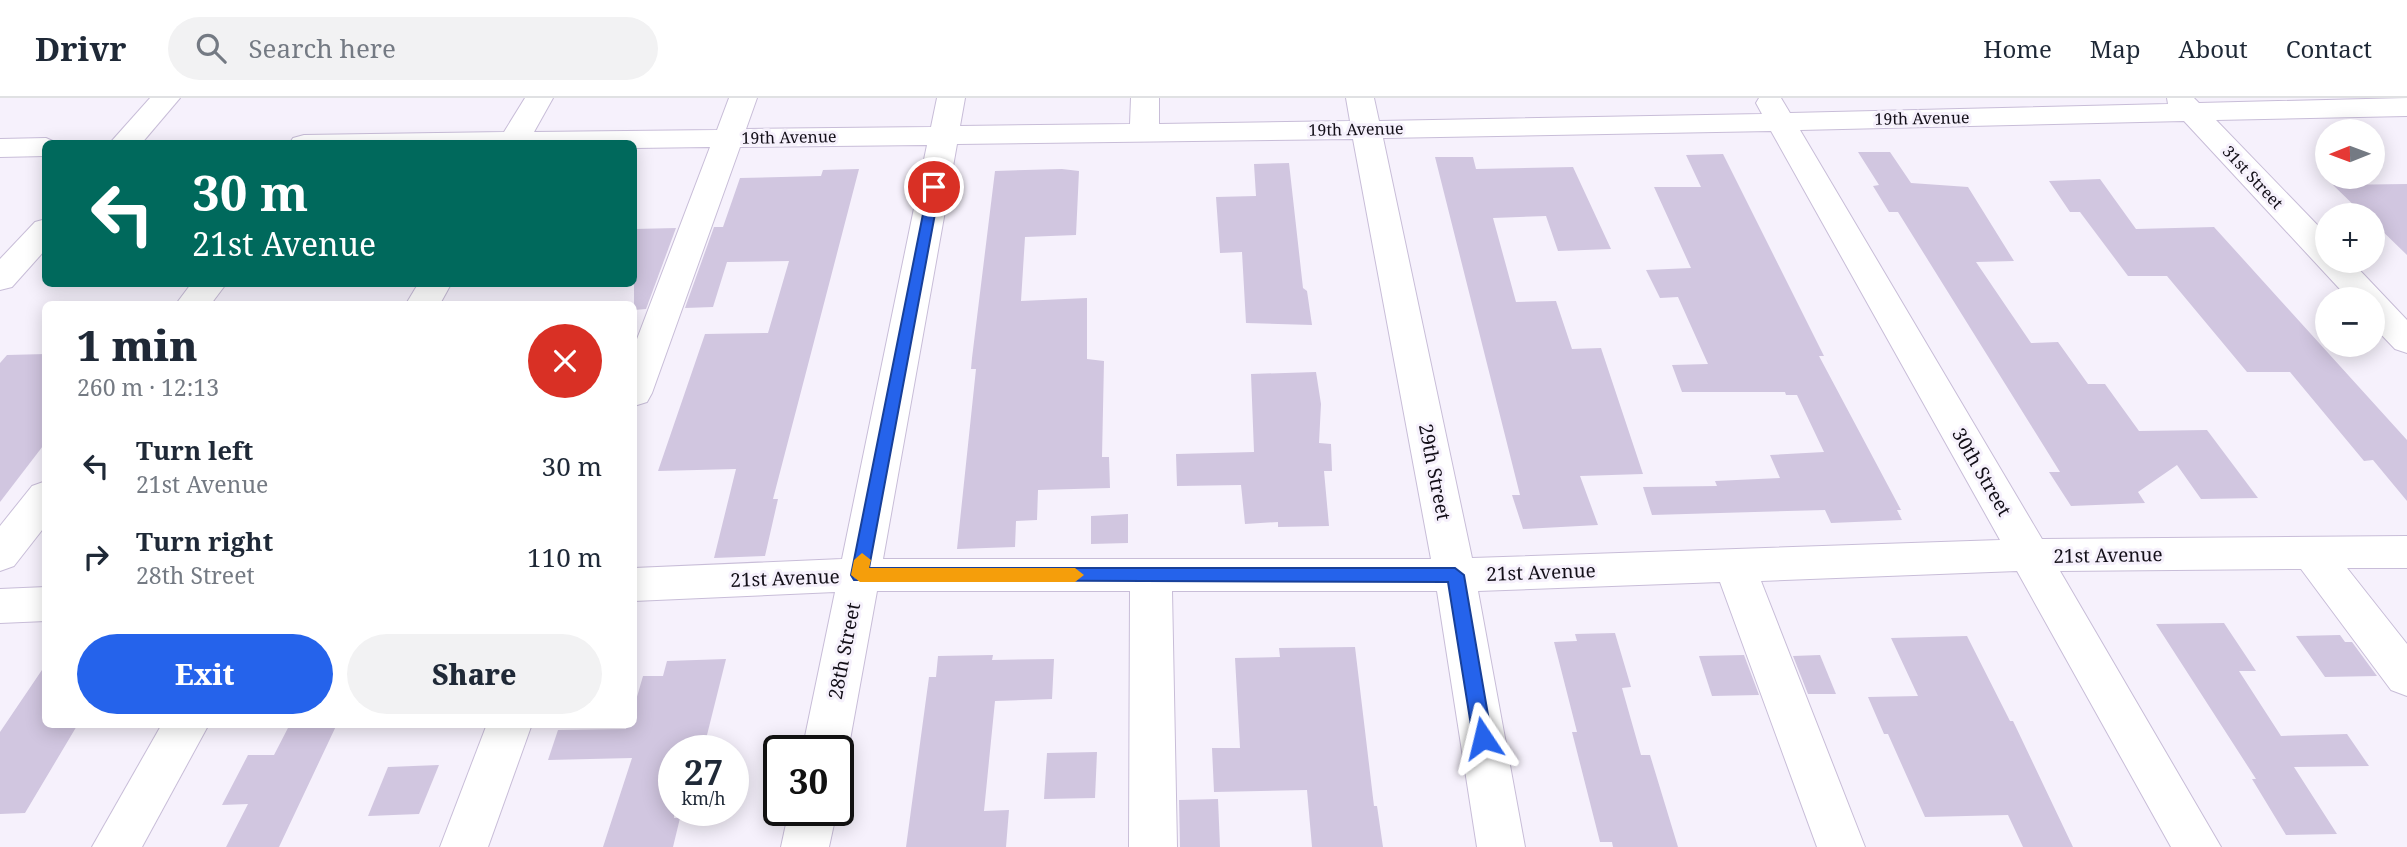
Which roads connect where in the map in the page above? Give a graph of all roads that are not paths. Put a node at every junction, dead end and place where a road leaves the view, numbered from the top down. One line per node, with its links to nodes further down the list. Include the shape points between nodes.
1 (166, 98): 15 (street)
2 (539, 98): 16 (street)
3 (743, 98): 14 (street)
4 (951, 98): 13 (street, 28th Street)
5 (1145, 98): 12 (street)
6 (1559, 98): 11 (street)
7 (2185, 105): 8 (street, 19th Avenue); 9 (street, 19th Avenue); 21 (street, 31st Street)
8 (2407, 107)
9 (1774, 109): 11 (street, 19th Avenue); 34 (street, 30th Street)
10 (1363, 113): 11 (street, 19th Avenue); 12 (street, 19th Avenue); 38 (street, 29th Street)
11 (1570, 127)
12 (1144, 132): 13 (street, 19th Avenue)
13 (944, 135): 14 (street, 19th Avenue); 36 (street, 28th Street)
14 (729, 138): 17 (street, 19th Avenue); 29 (street)
15 (128, 140)
16 (514, 140)
17 (621, 140)
18 (0, 148): 19 (street)
19 (42, 148)
20 (42, 233): 23 (street)
21 (2315, 242)
22 (2343, 273): 25 (street)
23 (0, 279)
24 (207, 287): 26 (street)
25 (2357, 287)
26 (195, 301)
27 (2385, 318): 28 (street)
28 (2407, 341)
29 (637, 385)
30 (42, 501): 33 (street)
31 (2312, 552): 32 (street, 21st Avenue); 34 (street, 21st Avenue); 42 (street)
32 (2407, 552)
33 (0, 555)
34 (2030, 555): 35 (street, 21st Avenue); 53 (street, 30th Street)
35 (1734, 565): 38 (street, 21st Avenue); 52 (street)
36 (860, 575): 37 (street, 21st Avenue); 39 (street, 21st Avenue); 45 (street, 28th Street)
37 (1151, 575): 38 (street, 21st Avenue); 50 (street)
38 (1455, 575): 51 (street, 29th Street)
39 (637, 584)
40 (42, 604): 41 (street)
41 (0, 606)
42 (2407, 677)
43 (185, 728): 47 (street)
44 (509, 728): 48 (street)
45 (827, 735)
46 (810, 826): 49 (street)
47 (116, 847)
48 (464, 847)
49 (805, 847)
50 (1153, 847)
51 (1501, 847)
52 (1841, 847)
53 (2197, 847)

